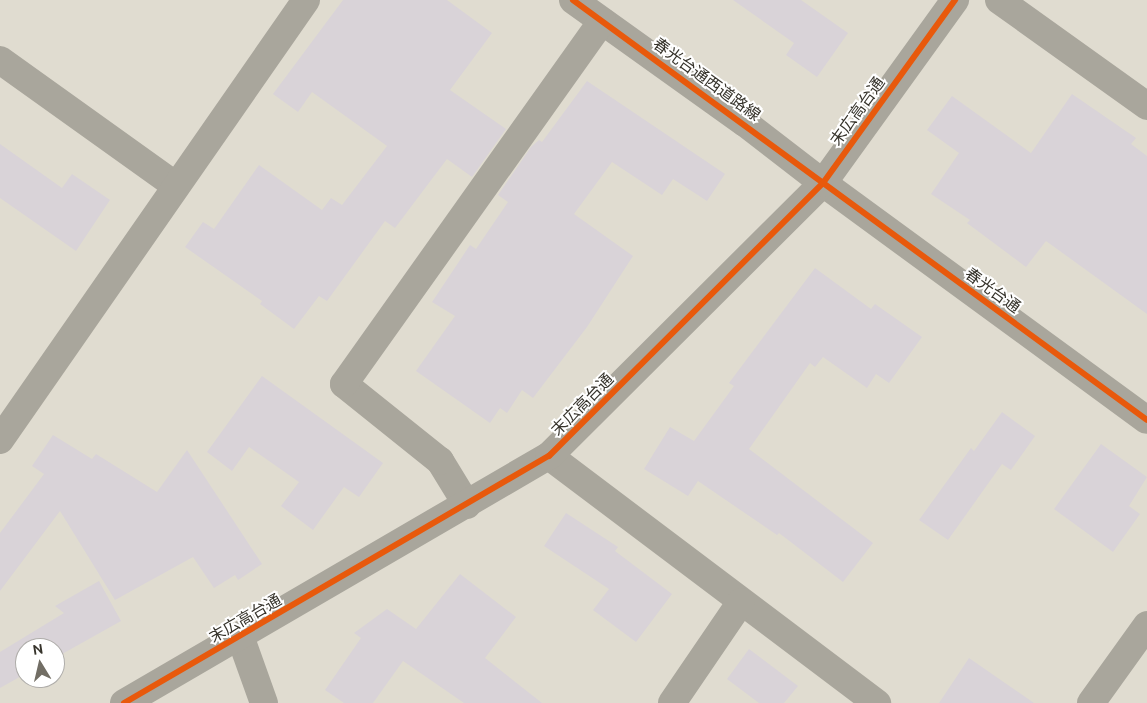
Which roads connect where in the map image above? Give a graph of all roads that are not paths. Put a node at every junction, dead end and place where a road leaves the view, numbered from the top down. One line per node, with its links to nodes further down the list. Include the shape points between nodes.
1 (306, 0): 9 (street)
2 (573, 0): 5 (street, 春光台通西道路線)
3 (955, 0): 8 (street, 末広高台通)
4 (999, 0): 7 (street)
5 (602, 21): 8 (street, 春光台通西道路線); 13 (street, via 344,384 440,461)
6 (0, 60): 9 (street)
7 (1147, 106)
8 (823, 183): 10 (street, 春光台通); 12 (street, 末広高台通)
9 (176, 186): 11 (street)
10 (1147, 420)
11 (0, 440)
12 (549, 456): 13 (street, 末広高台通); 14 (street)
13 (467, 505): 16 (street, 末広高台通)
14 (741, 602): 19 (street); 20 (street)
15 (1147, 625): 21 (street)
16 (240, 636): 17 (street, 末広高台通); 18 (street)
17 (124, 703)
18 (264, 703)
19 (672, 703)
20 (877, 703)
21 (1091, 703)

